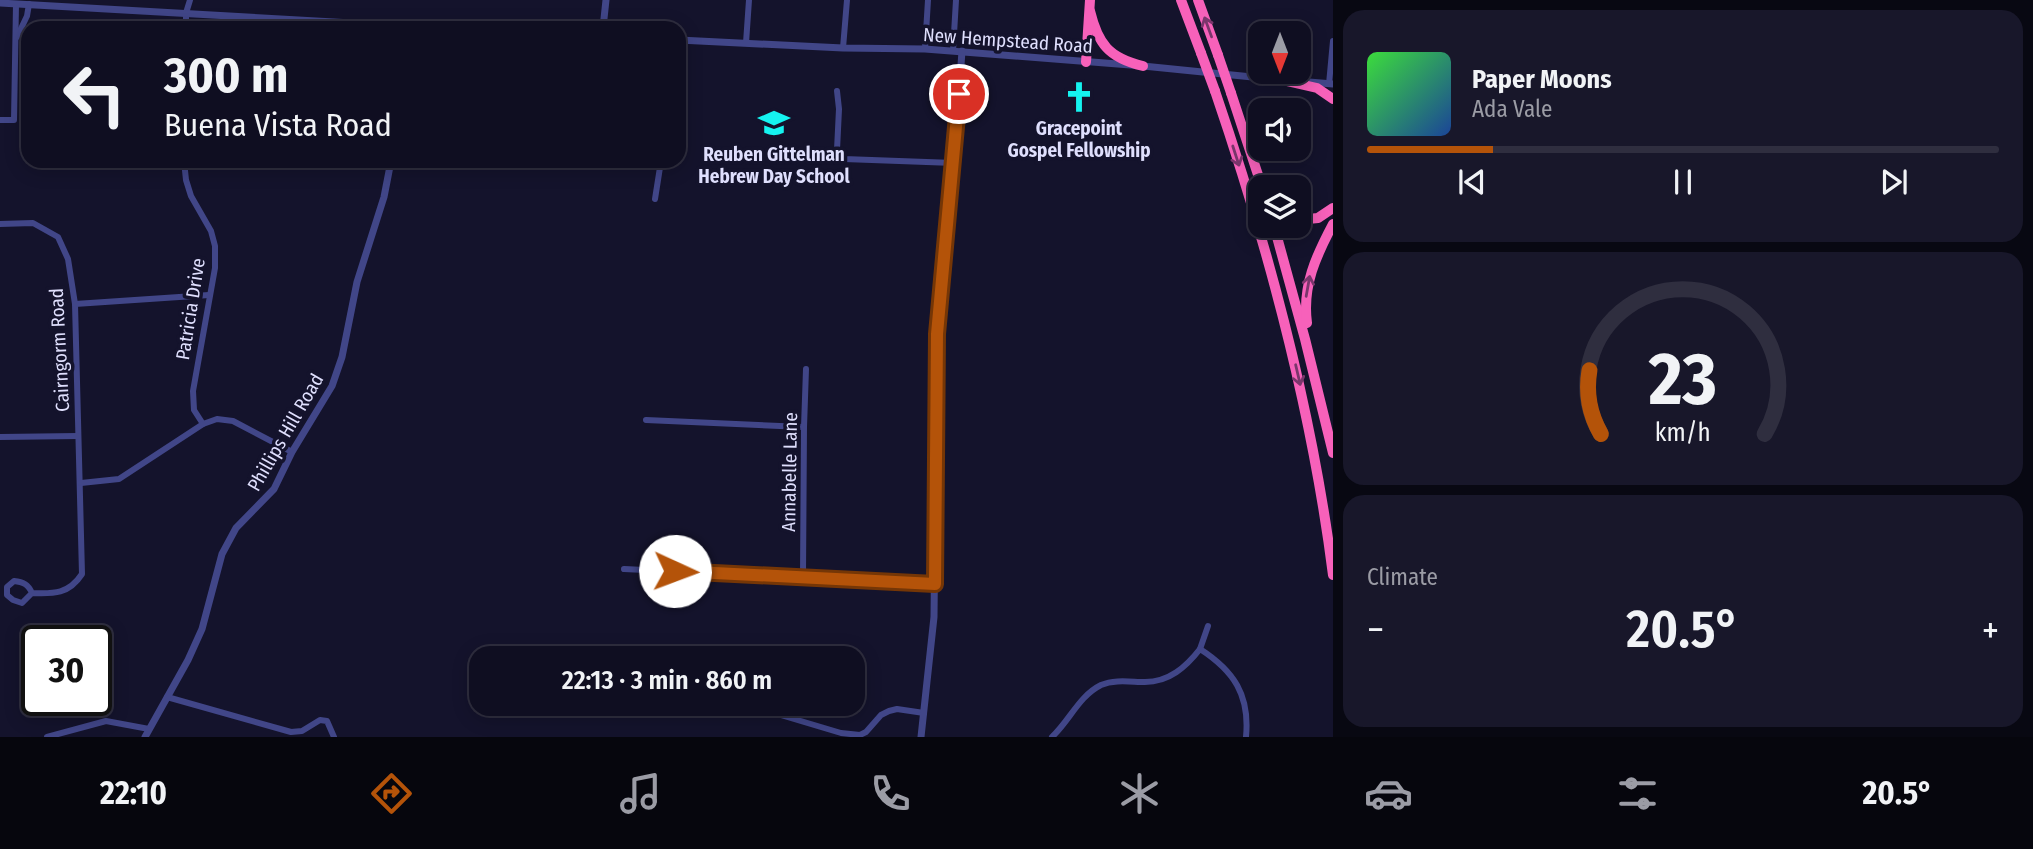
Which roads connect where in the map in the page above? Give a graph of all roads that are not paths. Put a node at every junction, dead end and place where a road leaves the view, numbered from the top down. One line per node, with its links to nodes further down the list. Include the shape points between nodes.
1 (190, 0): 13 (street)
2 (606, 0): 17 (street)
3 (749, 0): 22 (street)
4 (847, 0): 23 (street)
5 (928, 0): 24 (street)
6 (956, 0): 25 (street)
7 (1198, 0): 40 (highway, one-way to 7, bridge)
8 (1181, 1): 60 (highway, one-way to 60, bridge, via 1253,209 1288,335 1312,440)
9 (0, 3): 11 (street)
10 (34, 3): 11 (street); 13 (street); 14 (street)
11 (16, 4): 21 (street)
12 (1088, 4): 27 (highway); 28 (highway, via 1108,50)
13 (186, 13): 15 (street); 16 (street)
14 (25, 21)
15 (186, 21)
16 (323, 21)
17 (604, 21)
18 (21, 29): 21 (street)
19 (686, 40): 22 (street, New Hempstead Road)
20 (1333, 41): 32 (street)
21 (15, 42): 35 (street, via 14,120)
22 (746, 43): 23 (street, New Hempstead Road)
23 (843, 48): 24 (street, New Hempstead Road)
24 (925, 49): 25 (street, New Hempstead Road)
25 (953, 51): 26 (street, New Hempstead Road)
26 (962, 51): 27 (street, New Hempstead Road); 36 (street)
27 (1083, 62): 28 (street, New Hempstead Road)
28 (1143, 66): 29 (street, New Hempstead Road)
29 (1248, 77)
30 (1311, 82): 32 (street, New Hempstead Road)
31 (1300, 84): 34 (highway, via 1317,88)
32 (1331, 84)
33 (836, 91): 36 (street, via 837,150 844,159)
34 (1333, 99)
35 (0, 120)
36 (954, 163): 62 (street, via 937,334)
37 (185, 168): 47 (street, Patricia Drive, via 191,196 215,246)
38 (390, 168): 56 (street, Phillips Hill Road, via 357,282 342,357 332,386)
39 (660, 168): 41 (street)
40 (1260, 175)
41 (655, 200)
42 (1333, 208): 43 (highway)
43 (1311, 219)
44 (0, 224): 48 (street, Cairngorm Road, via 33,223 58,237 68,259)
45 (1333, 224): 50 (highway, one-way to 45, via 1306,303 1313,264)
46 (1277, 238): 50 (highway)
47 (209, 295): 48 (street); 52 (street, Patricia Drive, via 193,391 194,410)
48 (75, 304): 54 (street, Cairngorm Road)
49 (806, 369): 53 (street, Annabelle Lane)
50 (1321, 402): 57 (highway)
51 (646, 420): 53 (street)
52 (203, 424): 56 (street, via 217,419 233,421); 58 (street, via 119,479)
53 (804, 427): 61 (street, Annabelle Lane)
54 (78, 436): 55 (street); 58 (street, Cairngorm Road)
55 (0, 437)
56 (292, 452): 66 (street, Phillips Hill Road, via 274,489 236,528 222,554 202,629)
57 (1333, 453)
58 (80, 483): 63 (street, Cairngorm Road, via 82,574 64,591)
59 (624, 569): 61 (street)
60 (1333, 575)
61 (803, 576): 62 (street)
62 (935, 584): 67 (street)
63 (32, 593)
64 (1208, 626): 65 (street)
65 (1200, 649): 73 (street, via 1168,678 1118,681 1094,689); 74 (street, via 1220,662 1242,693)
66 (167, 697): 69 (street, Phillips Hill Road); 71 (street, via 291,732 327,721)
67 (923, 713): 68 (street, via 889,711 859,735); 72 (street)
68 (784, 716)
69 (147, 733): 70 (street, via 106,721)
70 (47, 737)
71 (334, 737)
72 (921, 737)
73 (1052, 737)
74 (1246, 737)

